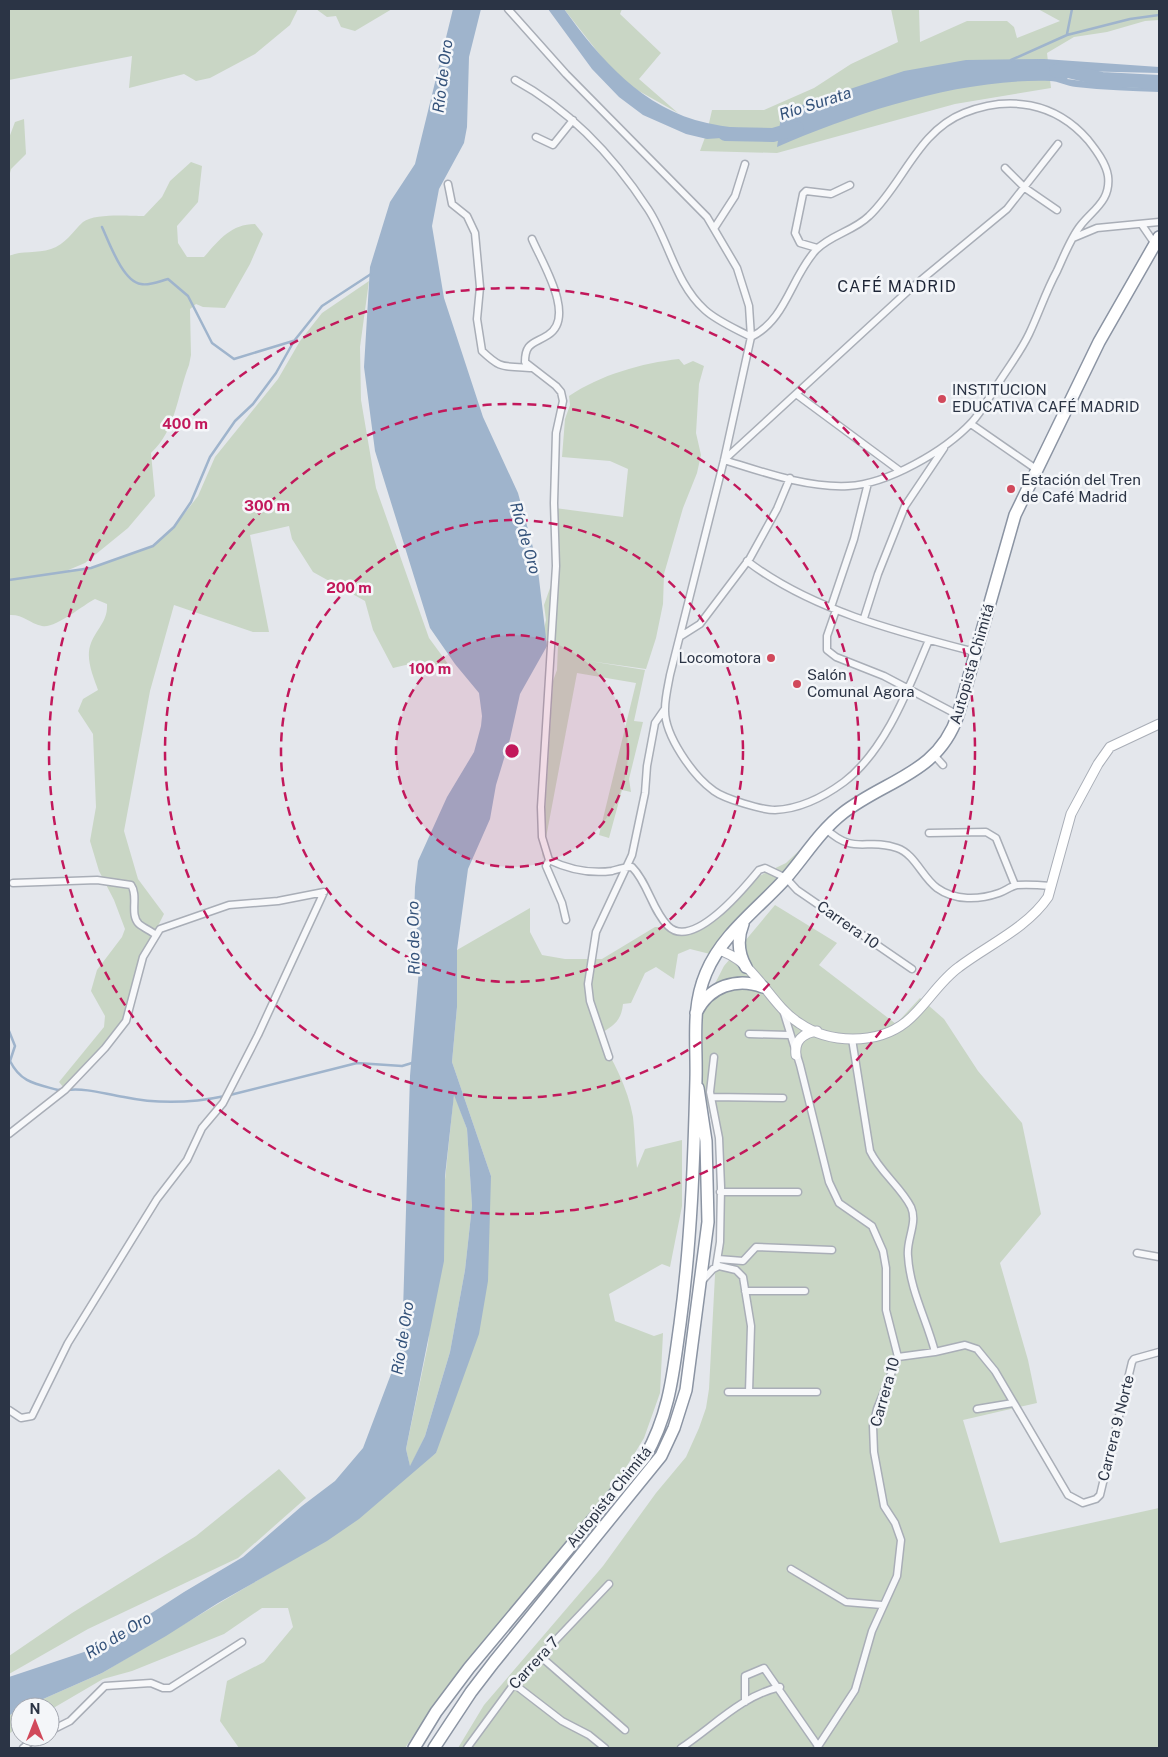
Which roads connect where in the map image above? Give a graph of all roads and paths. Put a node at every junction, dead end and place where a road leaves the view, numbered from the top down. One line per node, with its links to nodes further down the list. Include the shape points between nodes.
1 (508, 9): 14 (street)
2 (516, 80): 3 (street)
3 (573, 120): 4 (street, via 552,144); 19 (street, via 617,166 647,208 661,230 684,286 696,301 706,312)
4 (536, 137)
5 (1058, 144): 10 (street)
6 (745, 164): 14 (street, via 735,196)
7 (1004, 168): 10 (street)
8 (448, 184): 20 (street, via 452,204 467,216 476,233 480,286 477,319 482,351 505,368)
9 (850, 185): 18 (street, via 831,194 806,191 803,194 795,233 800,243)
10 (1025, 188): 11 (street); 21 (street, via 1007,209 909,290)
11 (1057, 210)
12 (1159, 222): 13 (street)
13 (1142, 225): 15 (street, via 1097,228); 17 (street)
14 (715, 227): 19 (street, via 737,268 748,306)
15 (1073, 238): 18 (street, via 1108,192 1108,175 1101,159 1083,135 1054,113 1038,106 1006,102 964,113 936,131 868,218); 22 (street, via 1029,334)
16 (532, 239): 20 (street, via 554,286 559,311 556,327 548,335 534,340 525,352 524,362)
17 (1157, 240): 25 (highway, Autopista Chimitá, via 1099,342)
18 (817, 248): 19 (street, via 774,319)
19 (751, 337): 24 (street)
20 (530, 368): 43 (street, via 556,386 563,401 556,433 556,566 540,807 542,837)
21 (796, 394): 24 (street); 26 (street)
22 (971, 424): 23 (street); 25 (street)
23 (946, 445): 26 (street); 31 (street, via 905,506)
24 (724, 460): 27 (street); 32 (street)
25 (1036, 469): 34 (highway, Autopista Chimitá, via 1015,515)
26 (900, 471): 28 (street)
27 (790, 478): 28 (street, via 846,486); 29 (street, via 777,509)
28 (868, 483): 30 (street)
29 (747, 562): 30 (street, via 804,596); 32 (street, via 700,624)
30 (834, 609): 31 (street); 35 (street, via 826,636 827,650)
31 (864, 618): 33 (street)
32 (681, 636): 36 (street)
33 (929, 640): 34 (street); 35 (street)
34 (975, 652): 37 (highway, Autopista Chimitá)
35 (908, 689): 36 (street, via 885,733 864,762 845,780 804,804 775,810 715,792 689,767 674,741); 37 (street)
36 (664, 710): 44 (street, via 655,723 645,793 632,855)
37 (958, 715): 39 (highway, Autopista Chimitá, via 946,743)
38 (1159, 724): 48 (street, via 1110,747 1098,764 1071,814)
39 (934, 756): 40 (street); 41 (highway, Autopista Chimitá, via 844,813)
40 (943, 765)
41 (826, 829): 45 (highway, Autopista Chimitá); 47 (street, via 845,843 882,844 901,849 929,881 959,897 987,896)
42 (929, 833): 47 (street, via 986,832 992,835)
43 (550, 860): 44 (street, via 581,871); 50 (street, via 546,866)
44 (626, 867): 45 (street, Carrera 10, via 637,872 657,911 669,927 678,932 695,929 722,911 759,870 764,868); 63 (street, via 596,932 588,984 590,1001)
45 (786, 878): 49 (highway, Autopista Chimitá); 54 (street, Carrera 10, via 797,890)
46 (13, 883): 51 (street, via 96,880 131,885 135,918)
47 (1015, 885): 48 (street)
48 (1051, 886): 61 (street, via 1048,897 1037,910 957,968 905,1022 889,1032)
49 (750, 913): 52 (highway, Autopista Chimitá); 53 (highway, via 738,941)
50 (566, 920)
51 (156, 935): 68 (street, via 144,957 126,1021 66,1090); 87 (street, via 160,929 229,905 278,901 324,892 223,1103 202,1128 187,1160 157,1199 68,1343 32,1416 21,1418)
52 (718, 950): 53 (street, via 732,955); 57 (highway, Autopista Chimitá, via 700,985)
53 (746, 967): 55 (street)
54 (912, 969)
55 (763, 987): 56 (street); 57 (highway, via 743,982 723,986 706,999)
56 (783, 1010): 58 (street, via 799,1024); 60 (street, Carrera 10)
57 (695, 1017): 65 (highway, Autopista Chimitá)
58 (816, 1032): 61 (street); 62 (street, via 801,1038)
59 (749, 1034): 60 (street)
60 (790, 1035): 62 (street, Carrera 10)
61 (852, 1039): 79 (street, via 870,1151 912,1211 908,1256 918,1306)
62 (796, 1055): 81 (street, Carrera 10, via 834,1197 872,1226 880,1241 886,1268 886,1310)
63 (609, 1057)
64 (714, 1057): 66 (street)
65 (696, 1079): 76 (highway, Autopista Chimitá, via 704,1114 708,1184 708,1222); 99 (highway, Autopista Chimitá, via 688,1260 672,1382 661,1427 645,1457 469,1668)
66 (711, 1097): 67 (street); 69 (street, via 719,1138)
67 (783, 1098)
68 (9, 1134)
69 (720, 1192): 70 (street); 74 (street)
70 (798, 1192)
71 (832, 1250): 74 (street, via 756,1247 742,1261)
72 (1137, 1253): 73 (street)
73 (1159, 1257)
74 (718, 1259): 75 (street)
75 (716, 1267): 76 (street); 77 (street, via 739,1272)
76 (701, 1282): 100 (highway, Autopista Chimitá, via 686,1390 661,1456 494,1662)
77 (745, 1291): 78 (street); 83 (street, via 751,1326)
78 (805, 1291)
79 (935, 1352): 81 (street); 85 (street, via 968,1345 977,1349 996,1371)
80 (1159, 1352): 85 (street, Carrera 9 Norte, via 1132,1362 1100,1495 1096,1499 1083,1503 1068,1495)
81 (898, 1357): 90 (street, Carrera 10, via 873,1426 879,1486 884,1506 901,1540 897,1576)
82 (728, 1392): 83 (street)
83 (749, 1392): 84 (street)
84 (816, 1392)
85 (1013, 1403): 86 (street)
86 (977, 1409)
87 (9, 1410)
88 (791, 1569): 90 (street, via 846,1602)
89 (609, 1584): 92 (street, Carrera 7)
90 (882, 1605): 98 (street, Carrera 10, via 854,1690)
91 (242, 1642): 96 (street, via 170,1688 151,1683 105,1686 70,1721)
92 (540, 1656): 93 (street, Carrera 7); 97 (street)
93 (514, 1684): 101 (street, Carrera 7); 102 (street, via 562,1721 590,1734)
94 (780, 1687): 95 (street); 95 (street, via 764,1668 745,1676); 98 (street)
95 (745, 1702): 103 (street)
96 (60, 1726)
97 (625, 1730)
98 (818, 1747)
99 (414, 1748)
100 (434, 1748)
101 (467, 1748)
102 (605, 1748)
103 (680, 1748)

